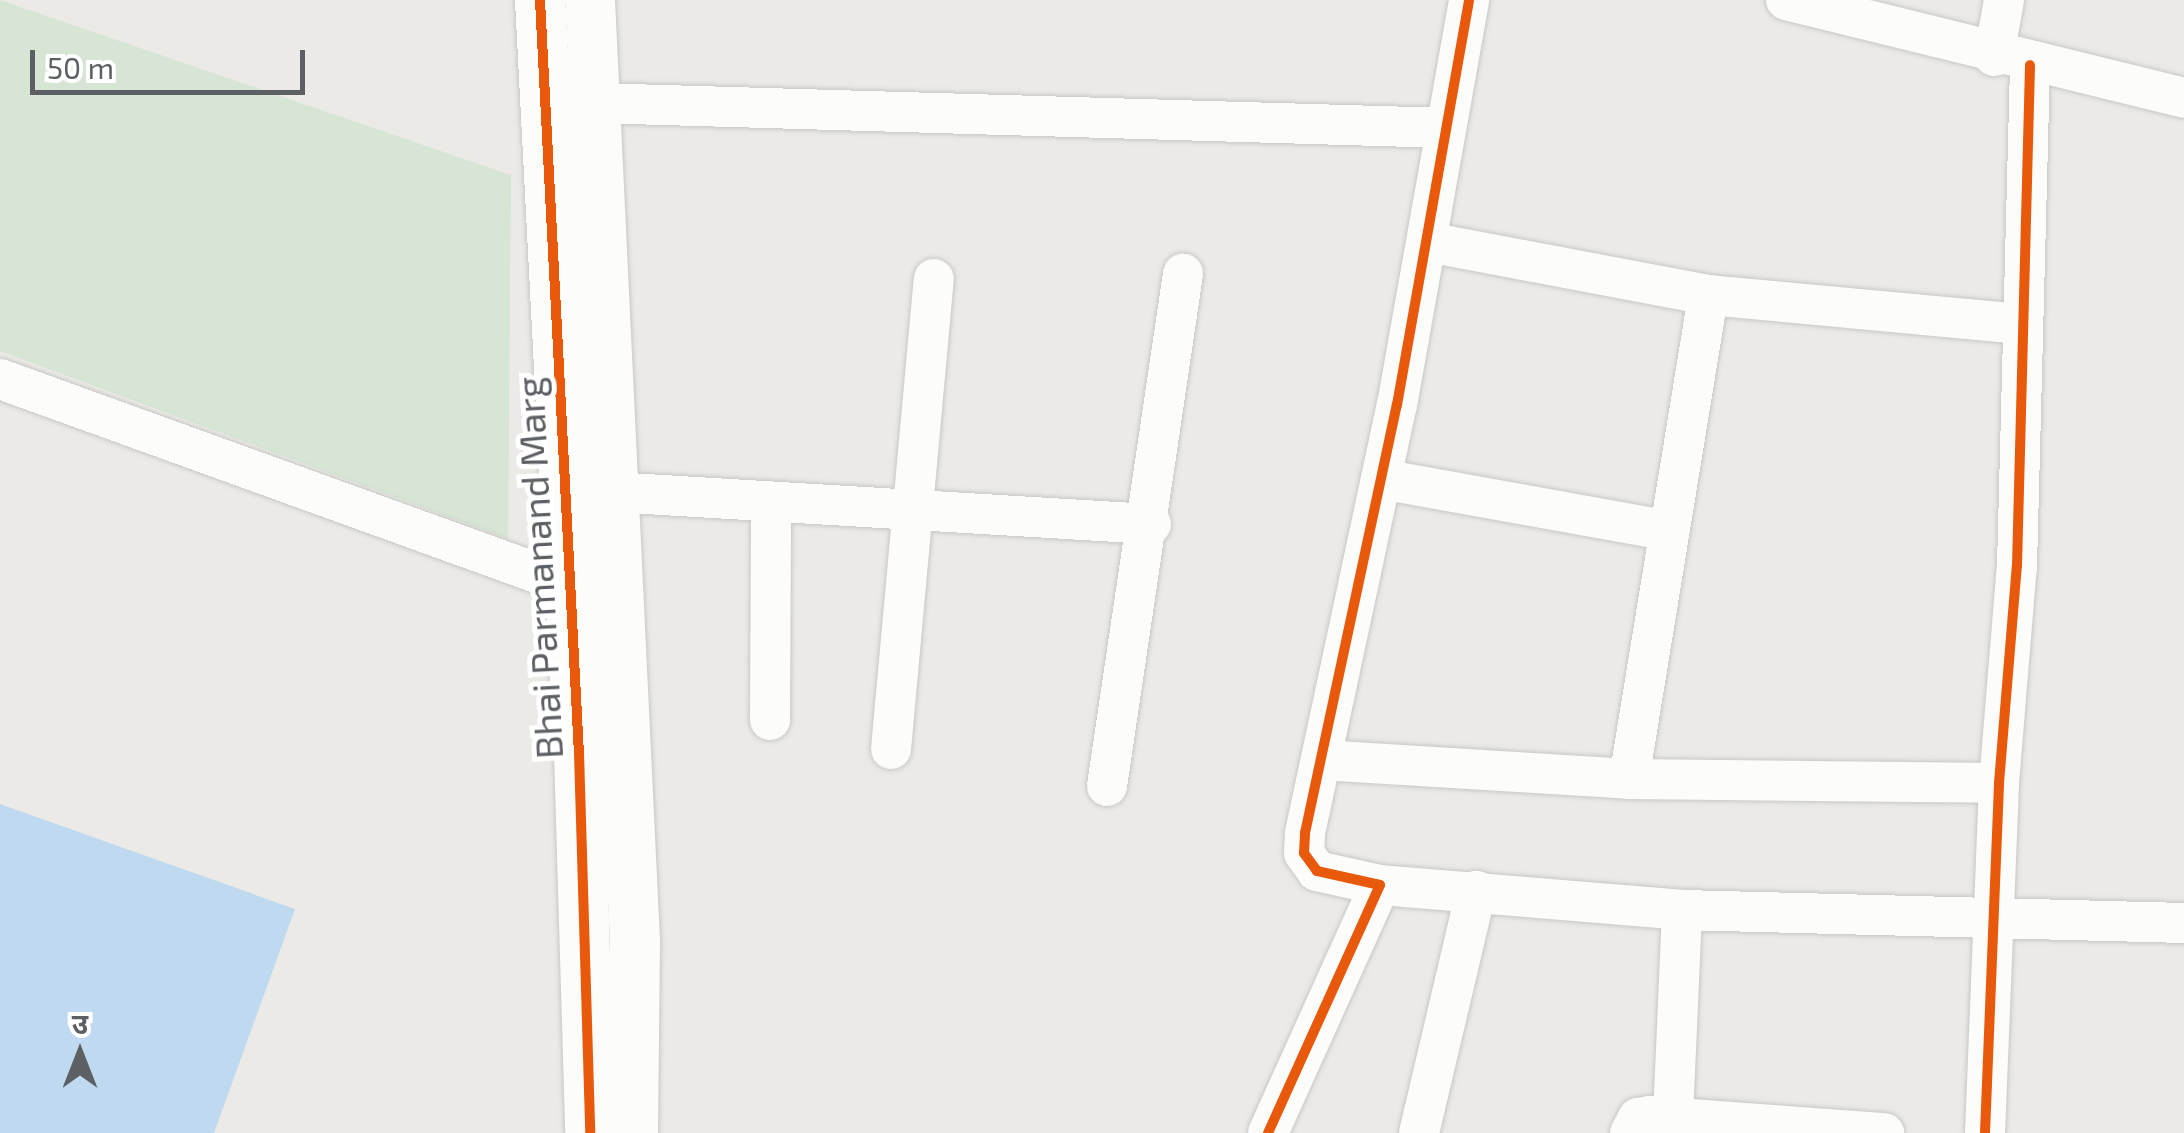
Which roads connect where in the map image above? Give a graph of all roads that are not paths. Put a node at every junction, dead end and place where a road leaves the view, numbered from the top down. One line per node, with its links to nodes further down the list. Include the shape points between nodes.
1 (540, 0): 22 (street, Bhai Parmanand Marg)
2 (590, 0): 8 (street, Bhai Parmanand Marg)
3 (1468, 0): 9 (street)
4 (1786, 0): 6 (street)
5 (2004, 0): 6 (street)
6 (2012, 60): 7 (street); 14 (street)
7 (2184, 98)
8 (596, 104): 9 (street); 17 (street, Bhai Parmanand Marg)
9 (1446, 128): 10 (street)
10 (1428, 242): 13 (street); 16 (street)
11 (1183, 274): 20 (street)
12 (934, 279): 19 (street)
13 (1708, 295): 14 (street); 21 (street)
14 (2023, 324): 27 (street, via 2017,566)
15 (0, 379): 22 (street)
16 (1381, 479): 21 (street); 25 (street)
17 (612, 492): 18 (street); 36 (street, Bhai Parmanand Marg, via 635,941)
18 (771, 502): 19 (street); 23 (street)
19 (918, 510): 20 (street); 24 (street)
20 (1151, 524): 28 (street)
21 (1669, 532): 26 (street)
22 (570, 585): 35 (street, Bhai Parmanand Marg)
23 (770, 720)
24 (892, 749)
25 (1321, 760): 26 (street); 29 (street, via 1304,853 1317,871)
26 (1628, 779): 27 (street)
27 (1999, 783): 32 (street)
28 (1108, 786)
29 (1380, 885): 30 (street); 37 (street)
30 (1476, 891): 31 (street); 38 (street)
31 (1682, 910): 32 (street); 34 (street)
32 (1996, 917): 33 (street); 41 (street)
33 (2184, 923)
34 (1672, 1118): 39 (street, via 1638,1118); 40 (street)
35 (590, 1133)
36 (633, 1133)
37 (1268, 1133)
38 (1419, 1133)
39 (1630, 1133)
40 (1884, 1133)
41 (1986, 1133)

